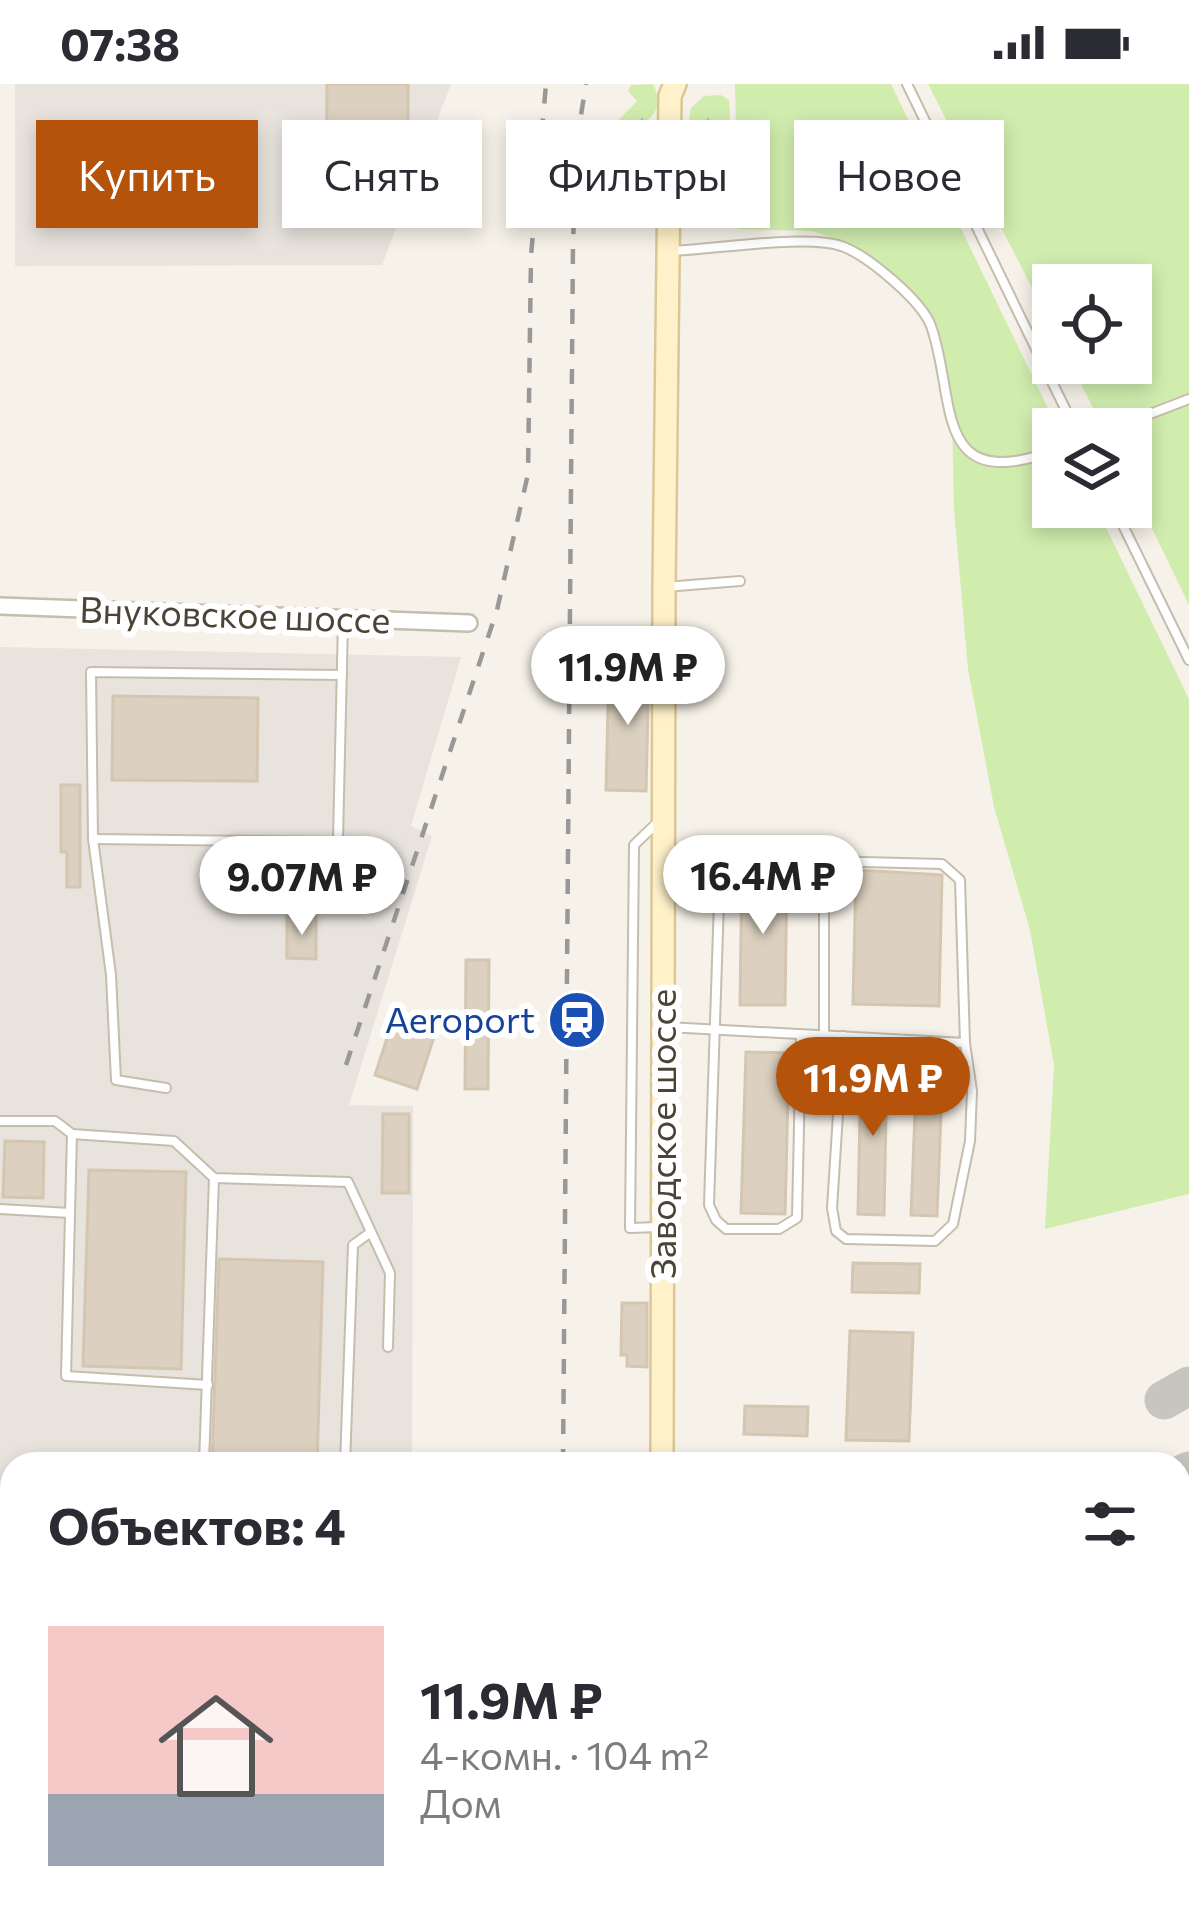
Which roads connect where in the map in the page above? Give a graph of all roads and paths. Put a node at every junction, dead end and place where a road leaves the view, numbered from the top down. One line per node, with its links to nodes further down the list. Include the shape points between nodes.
1 (675, 84): 3 (street, Заводское шоссе)
2 (908, 84): 5 (lane)
3 (667, 252): 7 (lane, via 824,242 855,253 931,324 947,414 963,445 1001,463); 10 (street, Заводское шоссе)
4 (1189, 399): 6 (lane)
5 (1065, 408)
6 (1152, 413)
7 (1032, 456)
8 (1124, 528): 14 (lane)
9 (740, 581): 10 (lane)
10 (664, 587): 16 (street, Заводское шоссе)
11 (0, 606): 12 (street, Внуковское шоссе)
12 (343, 620): 13 (street, Внуковское шоссе); 15 (lane)
13 (469, 623)
14 (1189, 660)
15 (342, 675): 17 (lane, via 91,672); 18 (lane)
16 (666, 815): 21 (street, Заводское шоссе); 33 (lane, via 634,845 630,1205 630,1228)
17 (93, 839): 18 (lane); 27 (lane, via 116,1080)
18 (338, 842): 20 (lane, via 337,883)
19 (824, 861): 22 (lane, via 731,858 720,870); 24 (lane); 26 (lane, via 952,870 959,880)
20 (305, 901)
21 (664, 1027): 22 (lane); 33 (street, Заводское шоссе)
22 (716, 1030): 23 (lane); 23 (lane, via 709,1205 726,1228 778,1229 797,1218)
23 (801, 1035): 24 (lane)
24 (824, 1035): 25 (lane)
25 (843, 1036): 26 (lane); 26 (lane, via 832,1208 846,1239 925,1242 952,1224 970,1142)
26 (965, 1043)
27 (166, 1088)
28 (0, 1121): 29 (lane, via 55,1121)
29 (72, 1134): 30 (lane, via 174,1142); 32 (lane)
30 (214, 1178): 34 (lane, via 348,1182); 36 (lane)
31 (0, 1209): 32 (lane)
32 (70, 1213): 36 (lane, via 66,1376)
33 (662, 1227): 39 (street, Заводское шоссе)
34 (371, 1232): 35 (lane, via 390,1273); 38 (lane, via 353,1245)
35 (388, 1347)
36 (208, 1385): 37 (lane)
37 (205, 1452)
38 (345, 1452)
39 (662, 1452)
40 (0, 1731): 41 (lane)
41 (0, 1750)

